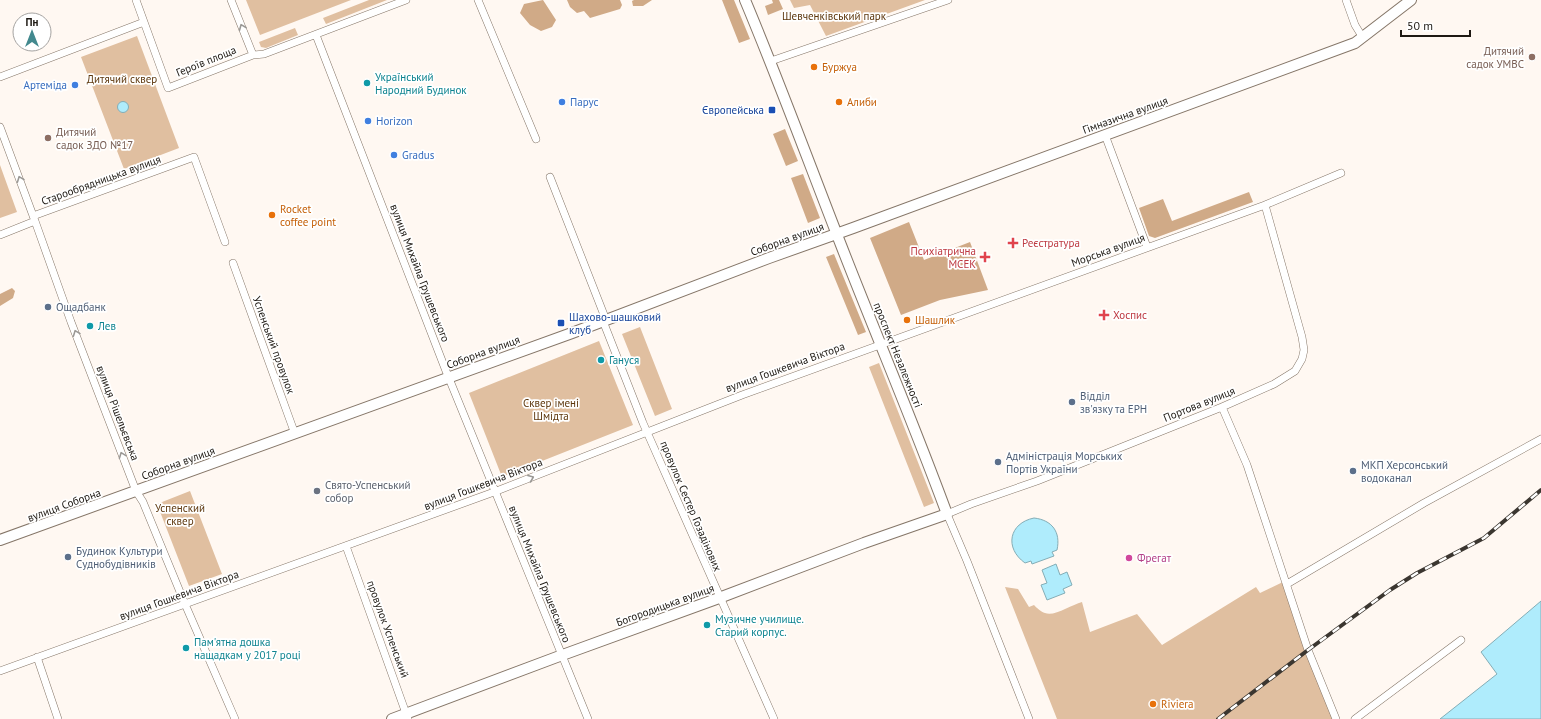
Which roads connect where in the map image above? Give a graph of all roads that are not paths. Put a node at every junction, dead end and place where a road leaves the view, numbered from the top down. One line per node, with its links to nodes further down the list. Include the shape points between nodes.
1 (136, 0): 9 (street)
2 (231, 0): 12 (street, one-way to 2)
3 (406, 0): 10 (street)
4 (478, 0): 17 (street)
5 (745, 0): 13 (street, проспект Незалежності)
6 (948, 0): 13 (street)
7 (1346, 0): 11 (street)
8 (1411, 0): 11 (street, Гімназична вулиця)
9 (144, 22): 12 (street, Героїв площа, via 168,88); 14 (street)
10 (316, 35): 12 (street, via 264,54); 29 (street, вулиця Михайла Грушевського)
11 (1363, 38): 16 (street, Гімназична вулиця)
12 (252, 54)
13 (771, 61): 23 (street, проспект Незалежності)
14 (0, 77)
15 (0, 127): 21 (street, вулиця Рішельєвська, one-way to 15)
16 (1105, 135): 23 (street, Гімназична вулиця); 25 (street)
17 (536, 139)
18 (1341, 173): 20 (street, Морська вулиця)
19 (550, 177): 27 (street, провулок Сестер Гозадінових)
20 (1265, 205): 25 (street, Морська вулиця); 30 (street, Портова вулиця, via 1304,350 1302,359 1294,371 1274,384)
21 (34, 218): 22 (street, Старообрядницька вулиця); 24 (street, Старообрядницька вулиця, via 194,157); 34 (street, вулиця Рішельєвська, one-way to 21)
22 (0, 234)
23 (837, 234): 27 (street, Соборна вулиця); 28 (street, проспект Незалежності)
24 (226, 242)
25 (1147, 247): 28 (street, Морська вулиця)
26 (233, 263): 32 (street, Успенський провулок)
27 (604, 320): 29 (street, Соборна вулиця); 31 (street, провулок Сестер Гозадінових)
28 (881, 344): 31 (street, вулиця Гошкевича Віктора); 36 (street, проспект Незалежності)
29 (449, 377): 32 (street, Соборна вулиця); 35 (street, вулиця Михайла Грушевського)
30 (1222, 407): 36 (street, Портова вулиця); 39 (street, via 1247,465)
31 (647, 431): 35 (street, вулиця Гошкевича Віктора, one-way to 31); 40 (street, провулок Сестер Гозадінових)
32 (294, 434): 34 (street, Соборна вулиця)
33 (1541, 439): 39 (street, via 1424,503)
34 (136, 491): 37 (street, вулиця Соборна); 41 (street, вулиця Рішельєвська, via 143,502)
35 (494, 492): 38 (street, вулиця Гошкевича Віктора); 43 (street, вулиця Михайла Грушевського)
36 (947, 514): 40 (street, Богородицька вулиця); 52 (street, проспект Незалежності)
37 (0, 540)
38 (346, 546): 41 (street, вулиця Гошкевича Віктора); 46 (street, провулок Успенський)
39 (1286, 584): 53 (street, via 1308,650)
40 (719, 598): 43 (street, Богородицька вулиця); 51 (street, провулок Сестер Гозадінових, via 726,607)
41 (185, 604): 44 (street, вулиця Гошкевича Віктора); 48 (street, вулиця Рішельєвська)
42 (1461, 640): 54 (street)
43 (561, 655): 46 (street, Богородицька вулиця); 50 (street, вулиця Михайла Грушевського)
44 (37, 657): 45 (street, вулиця Гошкевича Віктора); 47 (street)
45 (0, 671)
46 (407, 716): 49 (street, Богородицька вулиця)
47 (58, 719)
48 (235, 719)
49 (392, 719)
50 (588, 719)
51 (774, 719)
52 (1029, 719)
53 (1336, 719)
54 (1355, 719)

